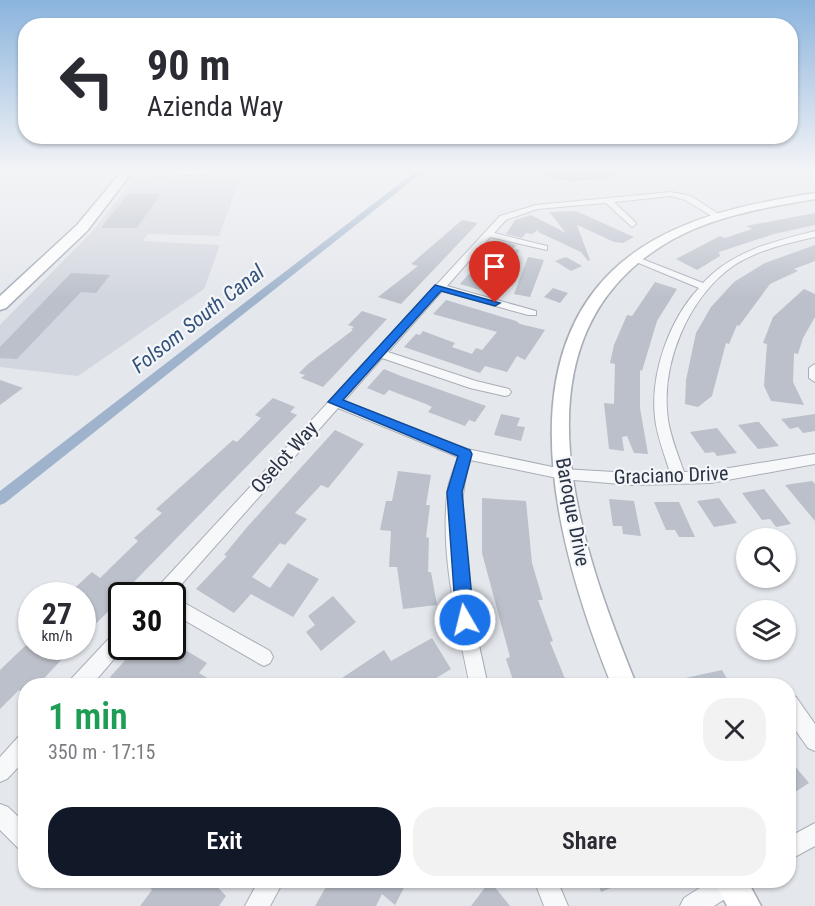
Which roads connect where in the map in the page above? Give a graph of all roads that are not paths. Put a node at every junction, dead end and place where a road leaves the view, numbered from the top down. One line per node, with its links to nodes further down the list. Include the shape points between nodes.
1 (79, 213): 14 (main road)
2 (95, 213): 16 (main road)
3 (514, 213): 9 (street, Oselot Way)
4 (621, 213): 8 (street)
5 (713, 213): 7 (street, Oselot Way)
6 (725, 213): 7 (street, Baroque Drive)
7 (716, 215): 12 (street, Baroque Drive)
8 (632, 224)
9 (487, 234): 11 (street); 15 (street, Oselot Way)
10 (815, 234): 13 (street, via 732,263)
11 (544, 248)
12 (634, 259): 13 (street); 25 (street, Baroque Drive, via 596,299 567,361 560,439)
13 (703, 286): 26 (street, via 674,335 667,360 661,413)
14 (0, 287)
15 (439, 287): 17 (street); 18 (street, Oselot Way)
16 (0, 305)
17 (532, 313)
18 (378, 353): 21 (street); 22 (street, Oselot Way)
19 (815, 368): 20 (street)
20 (815, 378)
21 (505, 392)
22 (334, 402): 23 (street, Graciano Drive); 27 (street, Oselot Way)
23 (465, 454): 25 (street, Graciano Drive); 32 (street, via 455,492 455,519 461,598)
24 (815, 459): 26 (street, Graciano Drive, via 711,477)
25 (562, 474): 26 (street, Graciano Drive); 33 (street, Baroque Drive, via 590,600)
26 (679, 478)
27 (173, 582)
28 (186, 612): 30 (street)
29 (108, 653): 31 (street)
30 (264, 657)
31 (85, 678)
32 (477, 678)
33 (622, 678)
34 (796, 714): 35 (street)
35 (815, 741)
36 (18, 752): 37 (street)
37 (0, 771)
38 (0, 815): 39 (street)
39 (18, 832)
40 (815, 834): 41 (street)
41 (796, 845)
42 (268, 888): 45 (street)
43 (548, 888): 46 (street)
44 (732, 888): 47 (street)
45 (257, 906)
46 (556, 906)
47 (692, 906)

